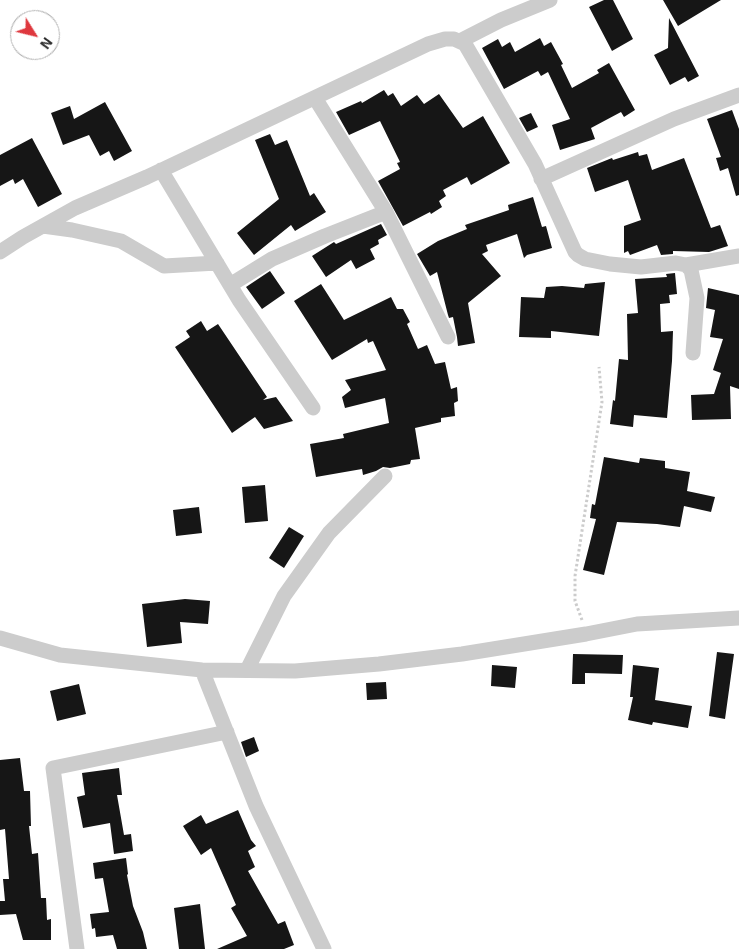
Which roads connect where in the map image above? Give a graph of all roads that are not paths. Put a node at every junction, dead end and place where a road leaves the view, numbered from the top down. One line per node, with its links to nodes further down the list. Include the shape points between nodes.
1 (550, 0): 2 (street)
2 (460, 41): 4 (street, via 446,39 428,44); 6 (street, via 483,74)
3 (739, 95): 6 (street, via 674,118)
4 (315, 98): 5 (street); 7 (street)
5 (161, 170): 8 (street, via 75,208); 11 (street)
6 (541, 179): 12 (street, via 578,255 610,264 641,267)
7 (386, 212): 13 (street, via 272,259); 14 (street)
8 (43, 226): 9 (street); 11 (street, via 121,241 164,266)
9 (0, 252)
10 (739, 256): 12 (street)
11 (217, 263): 13 (street)
12 (686, 265): 15 (street, via 691,270 697,298)
13 (230, 285): 16 (street)
14 (448, 337)
15 (693, 353)
16 (313, 408)
17 (385, 476): 21 (street, via 323,541 284,596)
18 (739, 618): 21 (street, via 637,624 462,654 379,664 295,671)
19 (0, 638): 20 (street, via 60,655)
20 (202, 670): 21 (street); 22 (street)
21 (247, 670)
22 (227, 732): 23 (street, via 53,768); 24 (street, via 256,806)
23 (77, 949)
24 (324, 949)

